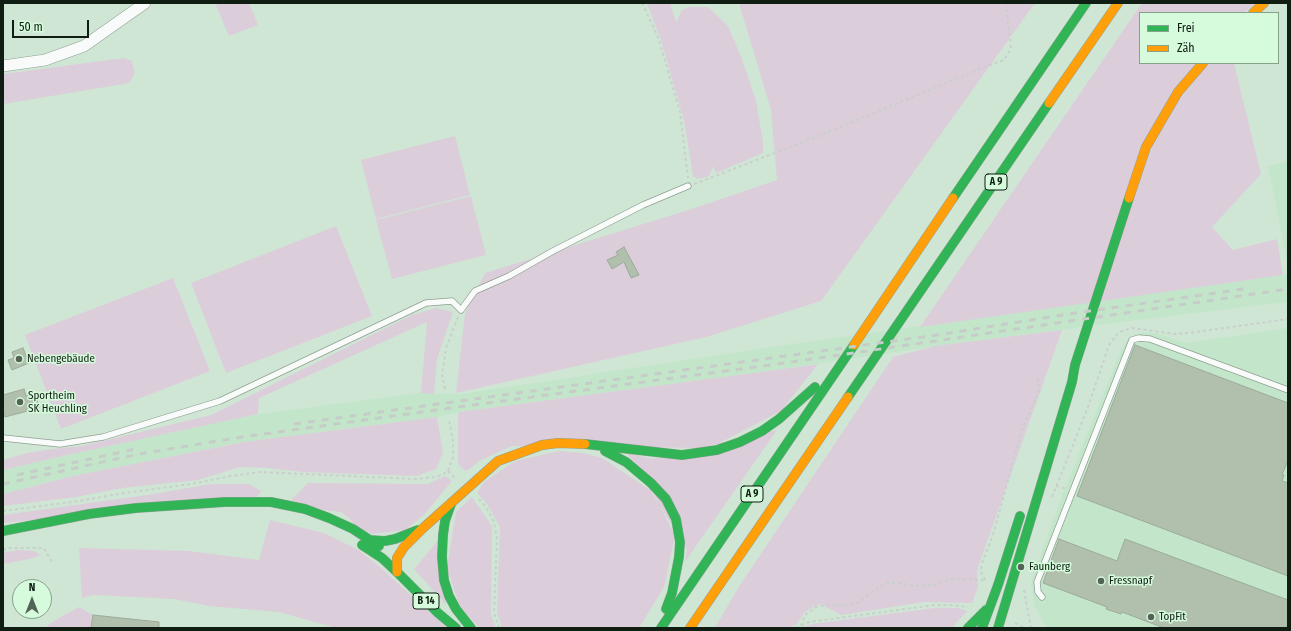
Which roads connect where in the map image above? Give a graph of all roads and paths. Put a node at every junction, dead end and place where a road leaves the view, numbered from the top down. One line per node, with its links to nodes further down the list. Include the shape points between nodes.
1 (146, 3): 9 (street, via 84,46 44,60)
2 (642, 3): 10 (path, via 658,37 680,112)
3 (1006, 3): 10 (path, via 1010,48 1004,60 819,136)
4 (1086, 3): 13 (main road, A 9)
5 (1118, 3): 38 (main road, A 9)
6 (1264, 3): 7 (main road)
7 (1254, 12)
8 (1201, 64): 14 (main road, via 1178,92 1146,148)
9 (3, 66)
10 (688, 186): 11 (lane, via 643,205 509,276 475,291)
11 (461, 310): 16 (path, via 446,348 442,375); 19 (lane, via 452,301 426,303 220,401 103,437 60,444)
12 (1288, 319): 25 (path, via 1189,334 1132,328 1119,332 1109,345 1087,410)
13 (843, 360): 20 (main road, via 768,427 740,442 717,450 682,455); 57 (main road, A 9)
14 (1075, 365): 23 (main road, via 1063,383); 50 (main road)
15 (1037, 377): 43 (path, via 1040,390 1022,429 993,535 982,563 981,572)
16 (445, 389)
17 (1288, 390): 46 (lane, via 1150,339 1132,340 1037,582 1038,592)
18 (449, 419): 21 (path, via 453,458)
19 (3, 438)
20 (592, 445): 26 (main road, via 558,443 542,445 512,455 498,461); 57 (main road, via 626,462 651,483 666,499 676,519 680,542 679,557 672,593)
21 (448, 471): 22 (path); 28 (path, via 434,477 416,479 260,472)
22 (457, 480)
23 (1032, 481)
24 (476, 496): 56 (path, via 494,522 497,539 494,613)
25 (1051, 500)
26 (450, 504): 30 (main road); 32 (main road)
27 (1025, 504): 45 (main road)
28 (3, 511)
29 (240, 511): 35 (main road, via 176,512 101,519)
30 (445, 521): 34 (main road); 55 (main road, via 442,557 444,580 448,596)
31 (327, 527): 39 (main road)
32 (422, 529): 36 (main road, via 395,539); 40 (main road, via 404,547)
33 (3, 531): 36 (main road, via 89,514 136,508 225,502 270,502 305,509 353,529)
34 (433, 536)
35 (3, 537)
36 (370, 540): 40 (main road)
37 (3, 550): 41 (path, via 44,548)
38 (742, 552): 49 (main road); 58 (main road, A 9)
39 (382, 558): 40 (main road); 42 (main road)
40 (400, 561): 42 (main road); 54 (main road, via 440,604)
41 (52, 562)
42 (397, 572): 53 (main road, B 14)
43 (985, 580): 45 (path); 52 (path, via 950,578 934,585 886,584 858,603 816,607 805,615)
44 (1023, 584): 65 (path)
45 (998, 585): 47 (main road)
46 (1042, 597)
47 (991, 604): 60 (main road); 61 (main road)
48 (968, 607): 52 (path, via 935,605 809,622)
49 (711, 614)
50 (1003, 615): 62 (main road); 63 (main road)
51 (1015, 623): 64 (path)
52 (801, 626): 59 (path)
53 (456, 628)
54 (468, 628)
55 (471, 628)
56 (499, 628)
57 (660, 628)
58 (690, 628)
59 (796, 628)
60 (968, 628)
61 (982, 628)
62 (998, 628)
63 (1005, 628)
64 (1025, 628)
65 (1031, 628)

